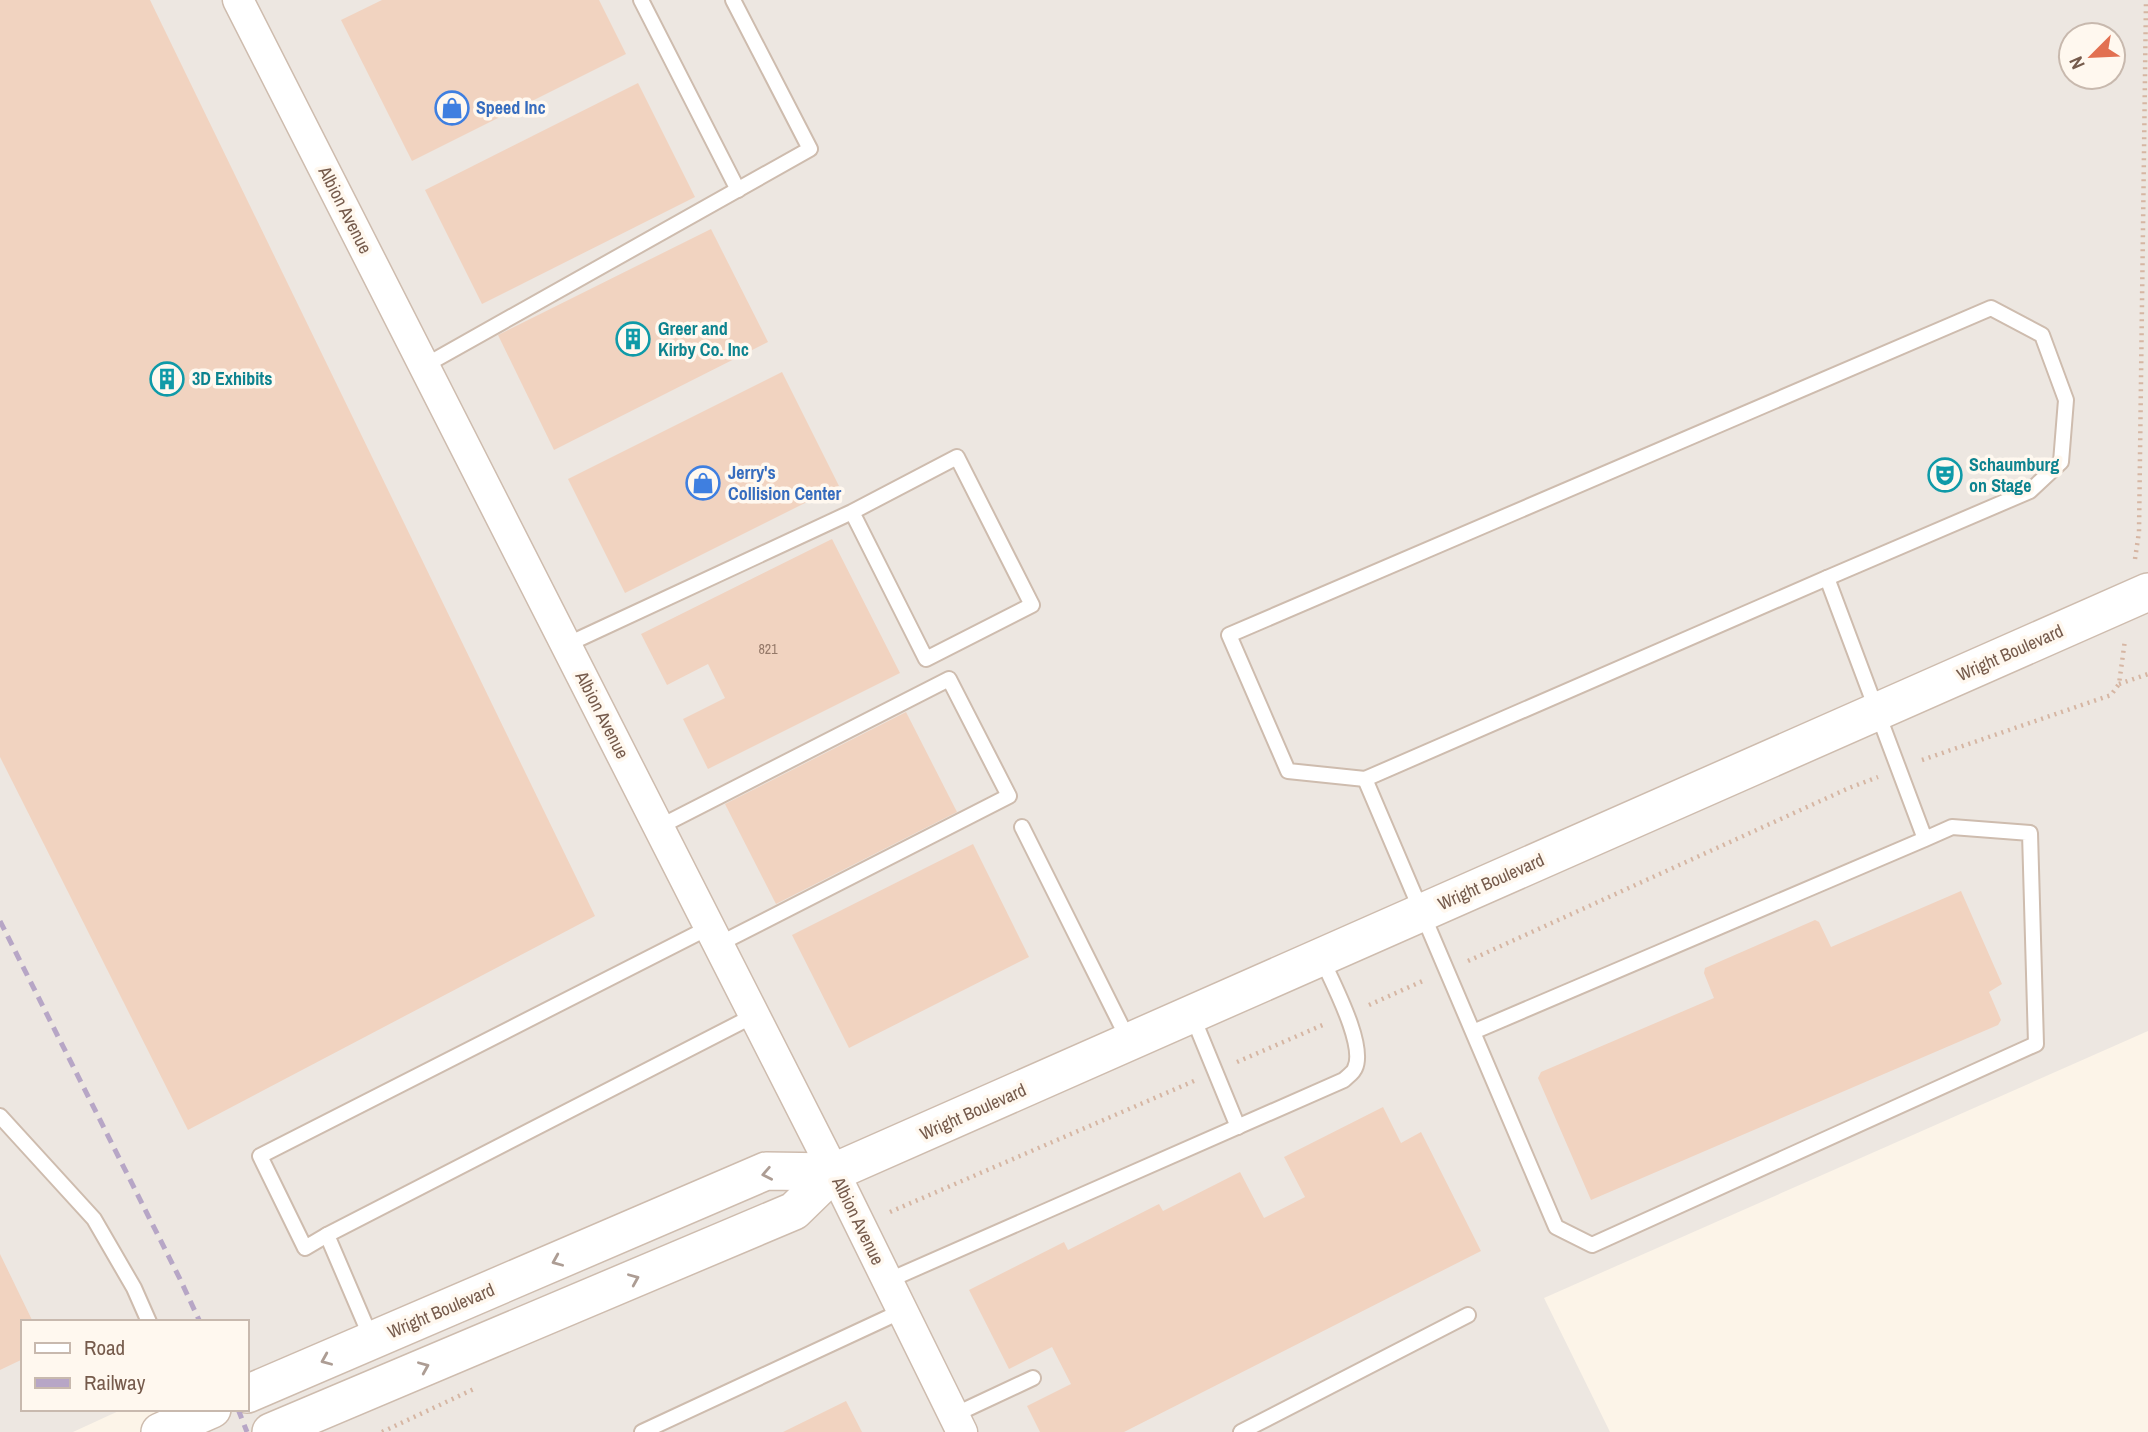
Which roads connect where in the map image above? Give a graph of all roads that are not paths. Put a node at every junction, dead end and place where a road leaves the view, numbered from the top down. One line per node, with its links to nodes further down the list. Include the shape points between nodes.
1 (641, 0): 4 (lane)
2 (733, 0): 4 (lane, via 810,149)
3 (246, 3): 5 (street, Albion Avenue)
4 (738, 190): 5 (lane)
5 (425, 366): 9 (street, Albion Avenue)
6 (852, 512): 6 (lane, via 926,659 1032,604 957,457); 9 (lane)
7 (1827, 578): 10 (lane); 11 (lane); 11 (lane, via 2030,491 2061,462 2066,400 2042,335 1991,308 1228,635 1288,771)
8 (2148, 592): 10 (street, Wright Boulevard)
9 (566, 645): 12 (street, Albion Avenue)
10 (1876, 712): 14 (lane); 15 (street, Wright Boulevard)
11 (1365, 779): 15 (lane)
12 (659, 827): 16 (street, Albion Avenue); 16 (lane, via 948,679 1004,785 1009,796)
13 (1022, 827): 21 (lane)
14 (1925, 839): 20 (lane); 20 (lane, via 1952,827 2030,833 2036,1044 1592,1245 1556,1227)
15 (1422, 913): 17 (street, Wright Boulevard); 20 (lane)
16 (714, 935): 18 (street, Albion Avenue); 25 (lane, via 260,1156 305,1248)
17 (1321, 958): 19 (street, Wright Boulevard); 23 (lane, via 1357,1044 1356,1068 1344,1080)
18 (755, 1015): 24 (street, Albion Avenue); 25 (lane)
19 (1192, 1015): 21 (street, Wright Boulevard); 23 (lane)
20 (1473, 1032)
21 (1130, 1042): 24 (street, Wright Boulevard)
22 (0, 1116): 29 (lane, via 94,1219)
23 (1238, 1127): 26 (lane)
24 (834, 1172): 26 (street, Albion Avenue); 30 (street, Wright Boulevard, one-way to 30, via 766,1171); 34 (street, Wright Boulevard, one-way to 24, via 794,1211)
25 (327, 1235): 30 (lane)
26 (887, 1281): 27 (street, Albion Avenue)
27 (902, 1311): 33 (street, Albion Avenue); 35 (lane)
28 (1468, 1315): 36 (lane)
29 (148, 1320)
30 (372, 1340): 32 (street, Wright Boulevard, one-way to 32)
31 (1033, 1378): 33 (lane)
32 (248, 1394)
33 (958, 1423)
34 (271, 1432)
35 (642, 1432)
36 (1241, 1432)

